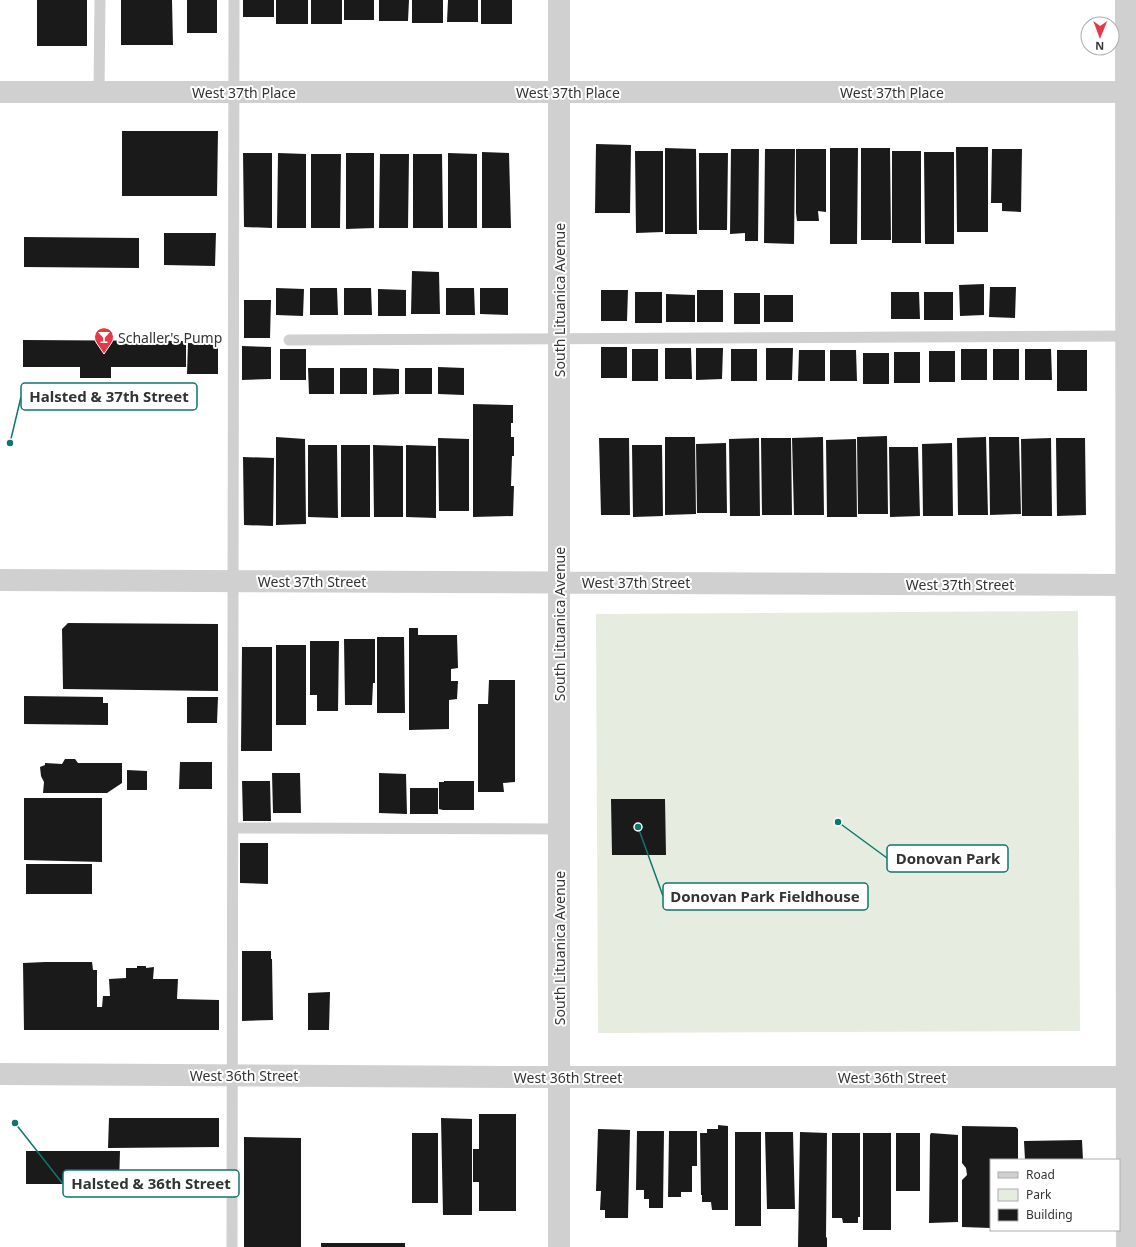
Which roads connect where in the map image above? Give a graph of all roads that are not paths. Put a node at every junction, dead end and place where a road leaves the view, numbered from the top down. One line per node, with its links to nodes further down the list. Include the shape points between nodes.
1 (100, 0): 6 (lane)
2 (234, 0): 7 (lane)
3 (559, 0): 8 (street, South Lituanica Avenue)
4 (1126, 0): 9 (street)
5 (0, 92): 6 (street, West 37th Place)
6 (99, 92): 7 (street, West 37th Place)
7 (233, 92): 8 (street, West 37th Place); 14 (lane)
8 (559, 92): 9 (street, West 37th Place); 11 (street, South Lituanica Avenue)
9 (1131, 92): 10 (street)
10 (1132, 336): 11 (lane); 16 (street)
11 (559, 339): 12 (lane); 15 (street, South Lituanica Avenue)
12 (289, 340)
13 (0, 580): 14 (street, West 37th Street)
14 (233, 581): 15 (street, West 37th Street); 17 (lane)
15 (559, 582): 16 (street, West 37th Street); 18 (street, South Lituanica Avenue)
16 (1128, 585): 22 (street)
17 (233, 828): 18 (lane); 20 (lane)
18 (559, 829): 21 (street, South Lituanica Avenue)
19 (0, 1074): 20 (street, West 36th Street)
20 (232, 1075): 21 (street, West 36th Street); 23 (lane)
21 (559, 1077): 22 (street, West 36th Street); 24 (street, South Lituanica Avenue)
22 (1132, 1077): 25 (street)
23 (232, 1247)
24 (559, 1247)
25 (1127, 1247)

